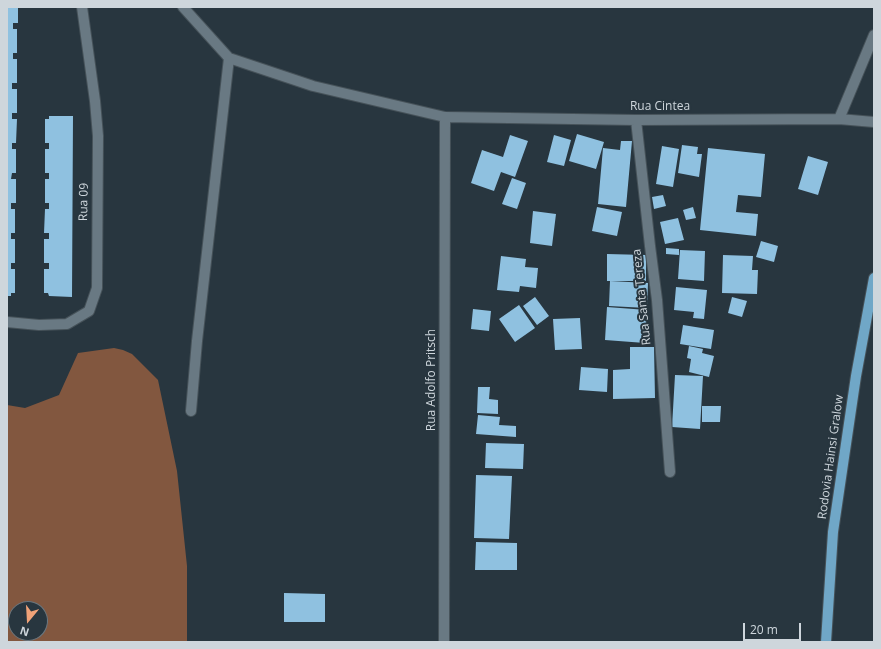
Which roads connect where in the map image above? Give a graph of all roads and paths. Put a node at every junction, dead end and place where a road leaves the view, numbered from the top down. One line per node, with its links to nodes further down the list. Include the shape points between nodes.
1 (82, 7): 10 (street, Rua 09, via 98,136 97,288 89,311 67,324)
2 (183, 7): 4 (street)
3 (874, 35): 6 (street)
4 (229, 58): 5 (street, Rua Cintea, via 313,86); 11 (street)
5 (446, 117): 7 (street, Rua Cintea); 13 (street, Rua Adolfo Pritsch)
6 (839, 119): 7 (street, Rua Cintea); 8 (street, Rua Cintea)
7 (636, 120): 12 (street, Rua Santa Tereza, via 658,300)
8 (874, 122)
9 (874, 278): 14 (main road, Rodovia Hainsi Gralow, via 856,376 833,532)
10 (7, 322)
11 (191, 411)
12 (670, 472)
13 (444, 642)
14 (826, 642)

